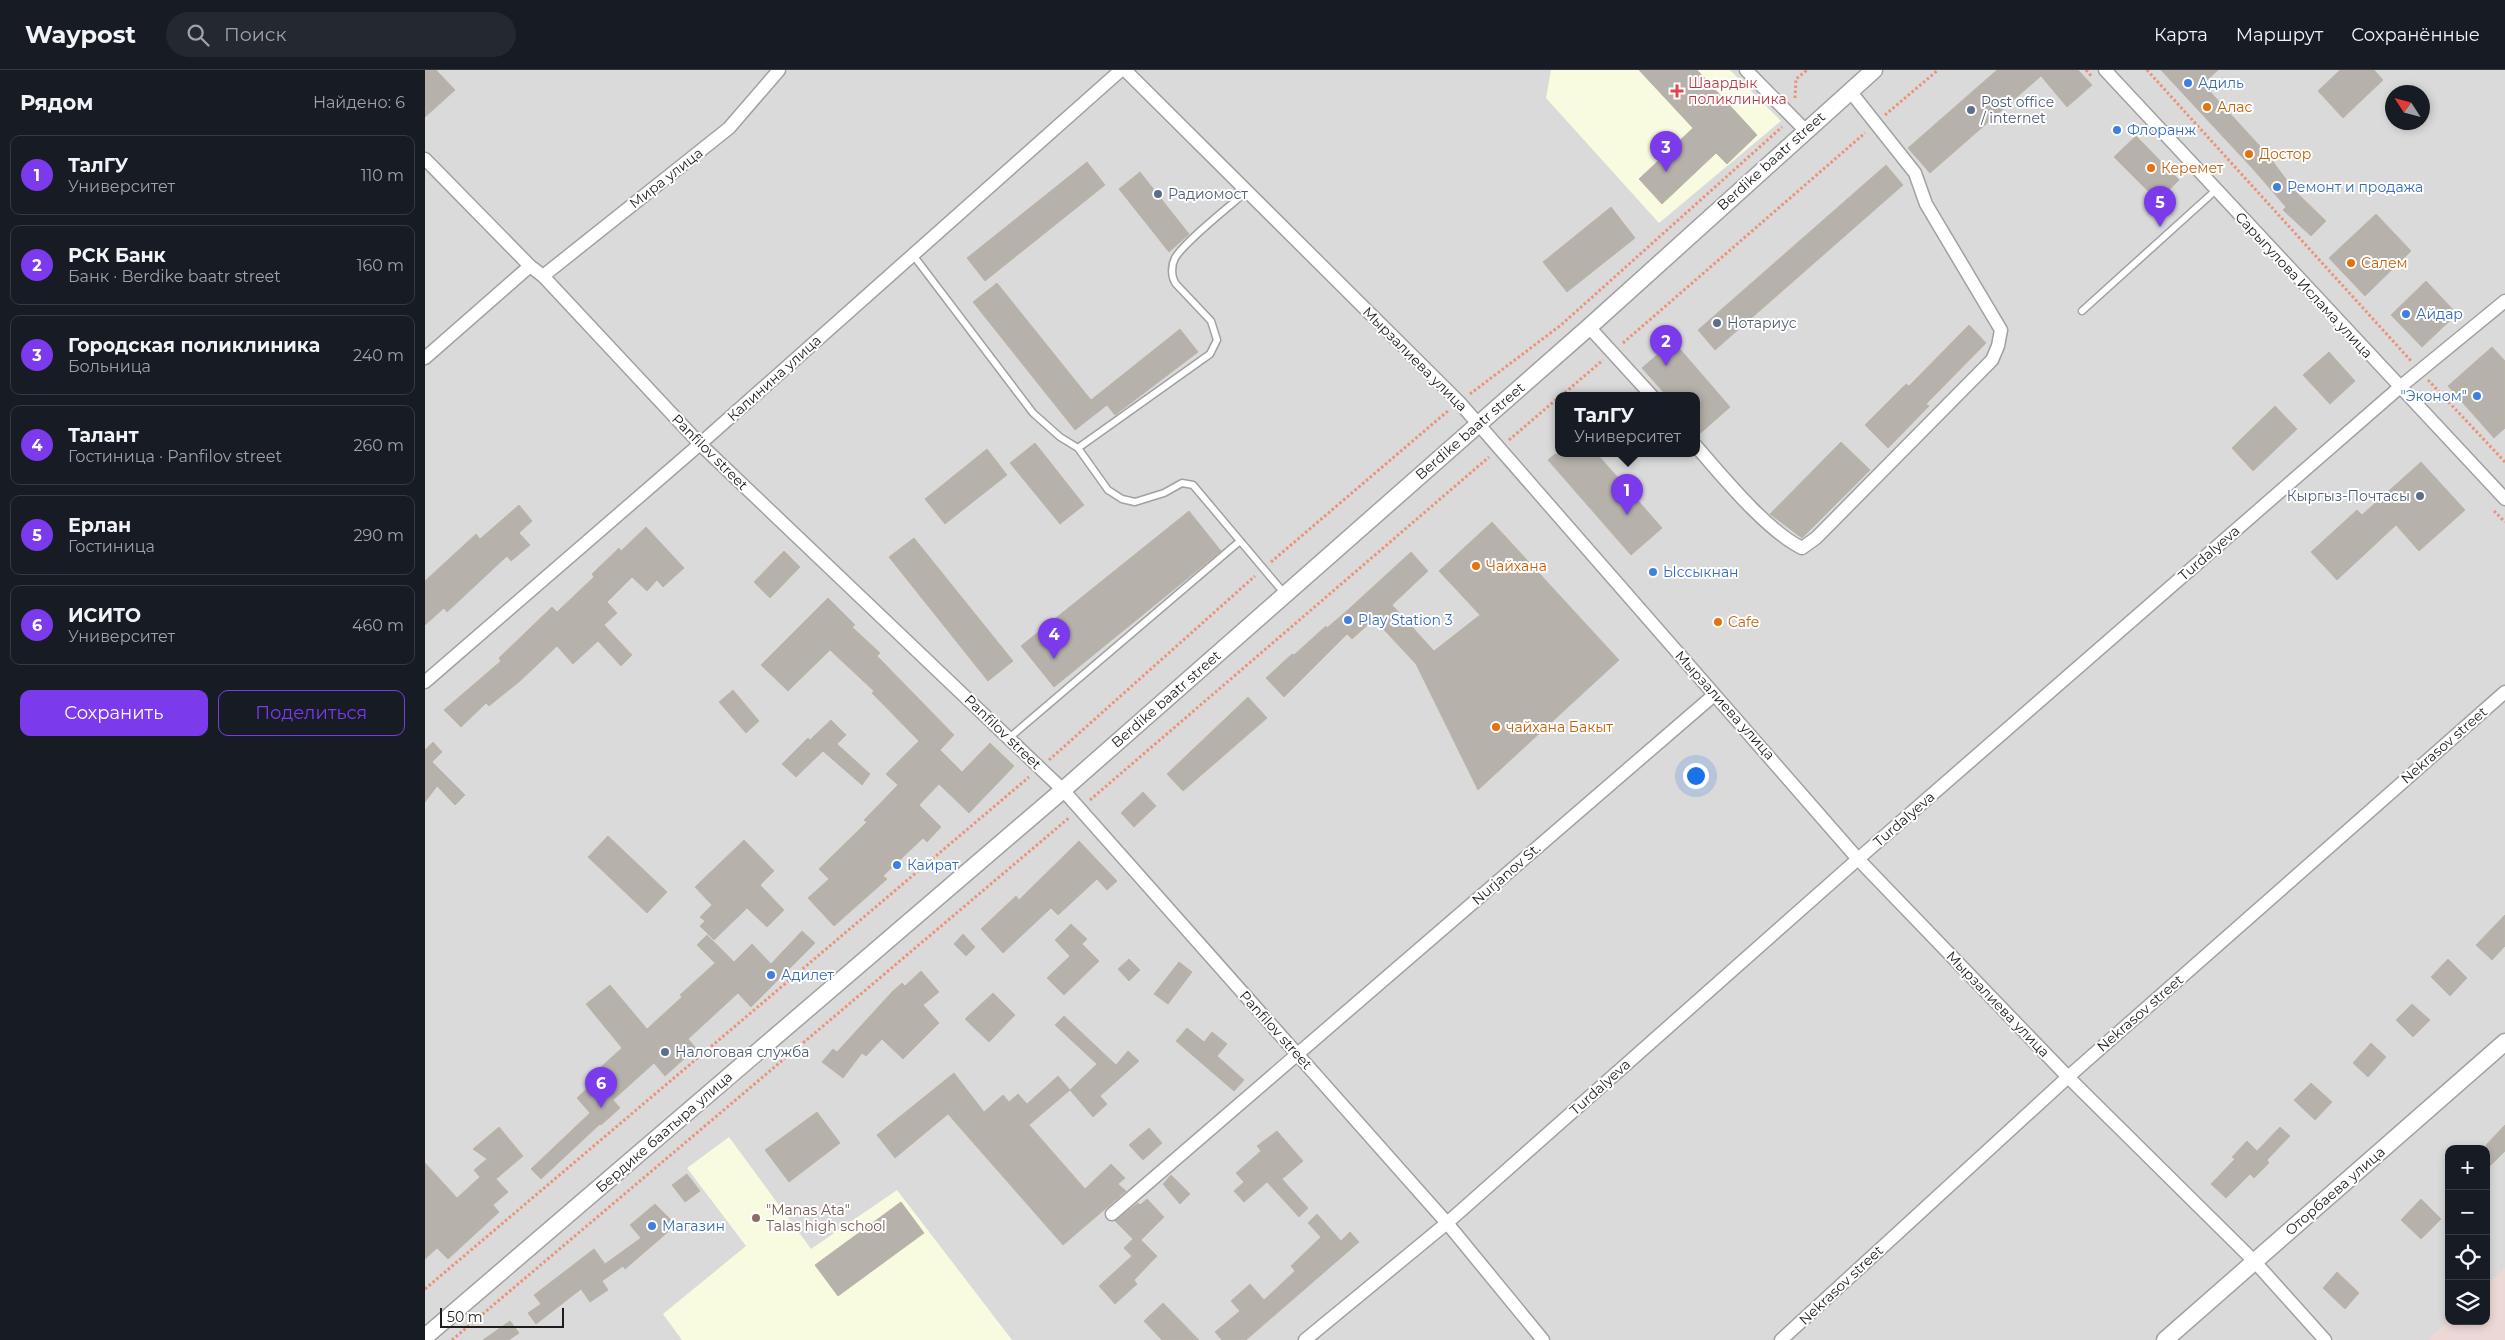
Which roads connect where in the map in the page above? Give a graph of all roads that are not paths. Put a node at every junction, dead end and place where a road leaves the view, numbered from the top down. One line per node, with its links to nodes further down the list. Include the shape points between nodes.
1 (779, 70): 14 (street, Мира улица, via 729,128)
2 (1121, 70): 12 (street, Калинина улица)
3 (1125, 70): 11 (street, Мырзалиева улица)
4 (1745, 70): 8 (street)
5 (1874, 70): 7 (street, Berdike baatr street)
6 (2105, 70): 10 (street, Сарыгулова Ислама улица)
7 (1850, 91): 8 (street, Berdike baatr street); 24 (street, via 1915,173 1927,204 2001,330 1998,346 1992,360 1816,538 1802,548 1782,535)
8 (1805, 130): 17 (street, Berdike baatr street)
9 (425, 159): 13 (street, Panfilov street)
10 (2216, 190): 16 (lane); 19 (street, Сарыгулова Ислама улица)
11 (1247, 192): 21 (street, Мырзалиева улица); 23 (lane, via 1175,258 1172,278 1211,321 1217,340 1210,354)
12 (913, 255): 22 (street, Калинина улица); 23 (lane, via 1033,414)
13 (530, 266): 14 (street, Panfilov street); 18 (street)
14 (543, 276): 22 (street, Panfilov street)
15 (2505, 301): 19 (street, Turdalyeva)
16 (2082, 312)
17 (1589, 327): 20 (street); 21 (street, Berdike baatr street)
18 (425, 358)
19 (2400, 387): 25 (street, Сарыгулова Ислама улица); 33 (street, Turdalyeva)
20 (1648, 392)
21 (1479, 423): 27 (street, Berdike baatr street); 30 (street, Мырзалиева улица, via 1498,449)
22 (700, 444): 28 (street, Калинина улица); 31 (street, Panfilov street)
23 (1078, 448): 26 (lane, via 1108,490 1122,499 1135,502 1164,494 1182,483 1193,485)
24 (1700, 451)
25 (2505, 499)
26 (1240, 541): 27 (lane); 31 (lane)
27 (1285, 594): 32 (street, Berdike baatr street)
28 (425, 682)
29 (2505, 692): 36 (street, Nekrasov street)
30 (1714, 695): 33 (street, Мырзалиева улица); 35 (street, Nurjanov St.)
31 (1009, 738): 32 (street, Panfilov street)
32 (1063, 790): 35 (street, Panfilov street); 40 (street, Бердике баатыра улица)
33 (1858, 859): 36 (street, Мырзалиева улица); 38 (street, Turdalyeva)
34 (2505, 1042): 39 (street, Оторбаева улица)
35 (1297, 1054): 37 (street, Nurjanov St.); 38 (street, Panfilov street)
36 (2068, 1077): 39 (street, Мырзалиева улица); 43 (street, Nekrasov street)
37 (1112, 1214)
38 (1447, 1223): 41 (street, Turdalyeva); 42 (street, Panfilov street)
39 (2255, 1262): 44 (street, Оторбаева улица); 45 (street, Мырзалиева улица)
40 (425, 1337)
41 (1305, 1340)
42 (1543, 1340)
43 (1781, 1340)
44 (2165, 1340)
45 (2325, 1340)

